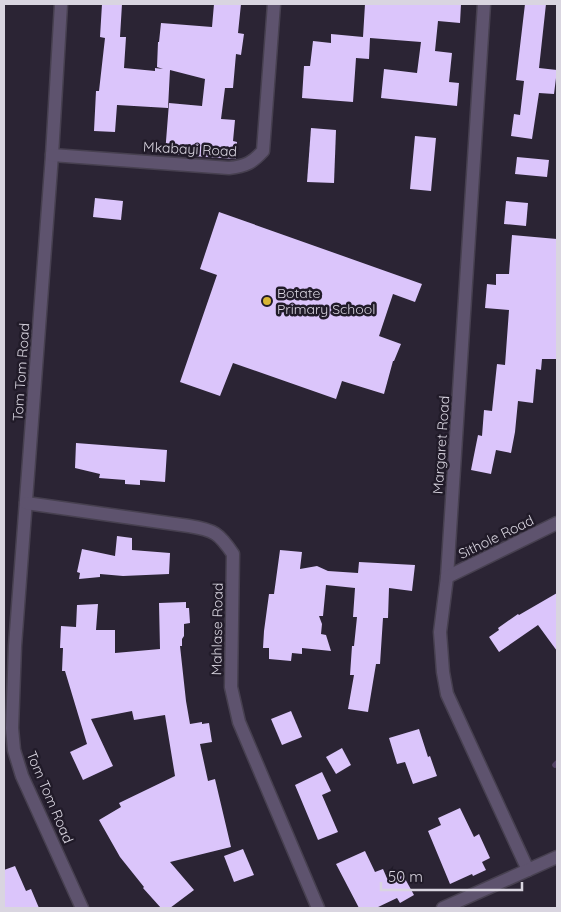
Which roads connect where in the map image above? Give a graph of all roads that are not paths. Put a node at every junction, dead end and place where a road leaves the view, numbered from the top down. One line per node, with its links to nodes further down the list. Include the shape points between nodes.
1 (61, 4): 4 (street, Tom Tom Road)
2 (274, 4): 4 (street, Mkabayi Road, via 263,151 254,161 243,167 229,168)
3 (484, 4): 7 (street, Margaret Road)
4 (52, 155): 5 (street, Tom Tom Road)
5 (26, 503): 8 (street, Tom Tom Road); 12 (street, Mahlase Road, via 196,527 210,530 223,539 233,554 231,687 234,703 239,722)
6 (557, 523): 7 (street, Sithole Road)
7 (447, 577): 10 (street, Margaret Road, via 440,632 447,694)
8 (9, 645): 11 (street, Tom Tom Road, via 14,750 22,776)
9 (557, 857): 10 (street)
10 (528, 870): 13 (street)
11 (82, 908)
12 (318, 908)
13 (444, 908)

